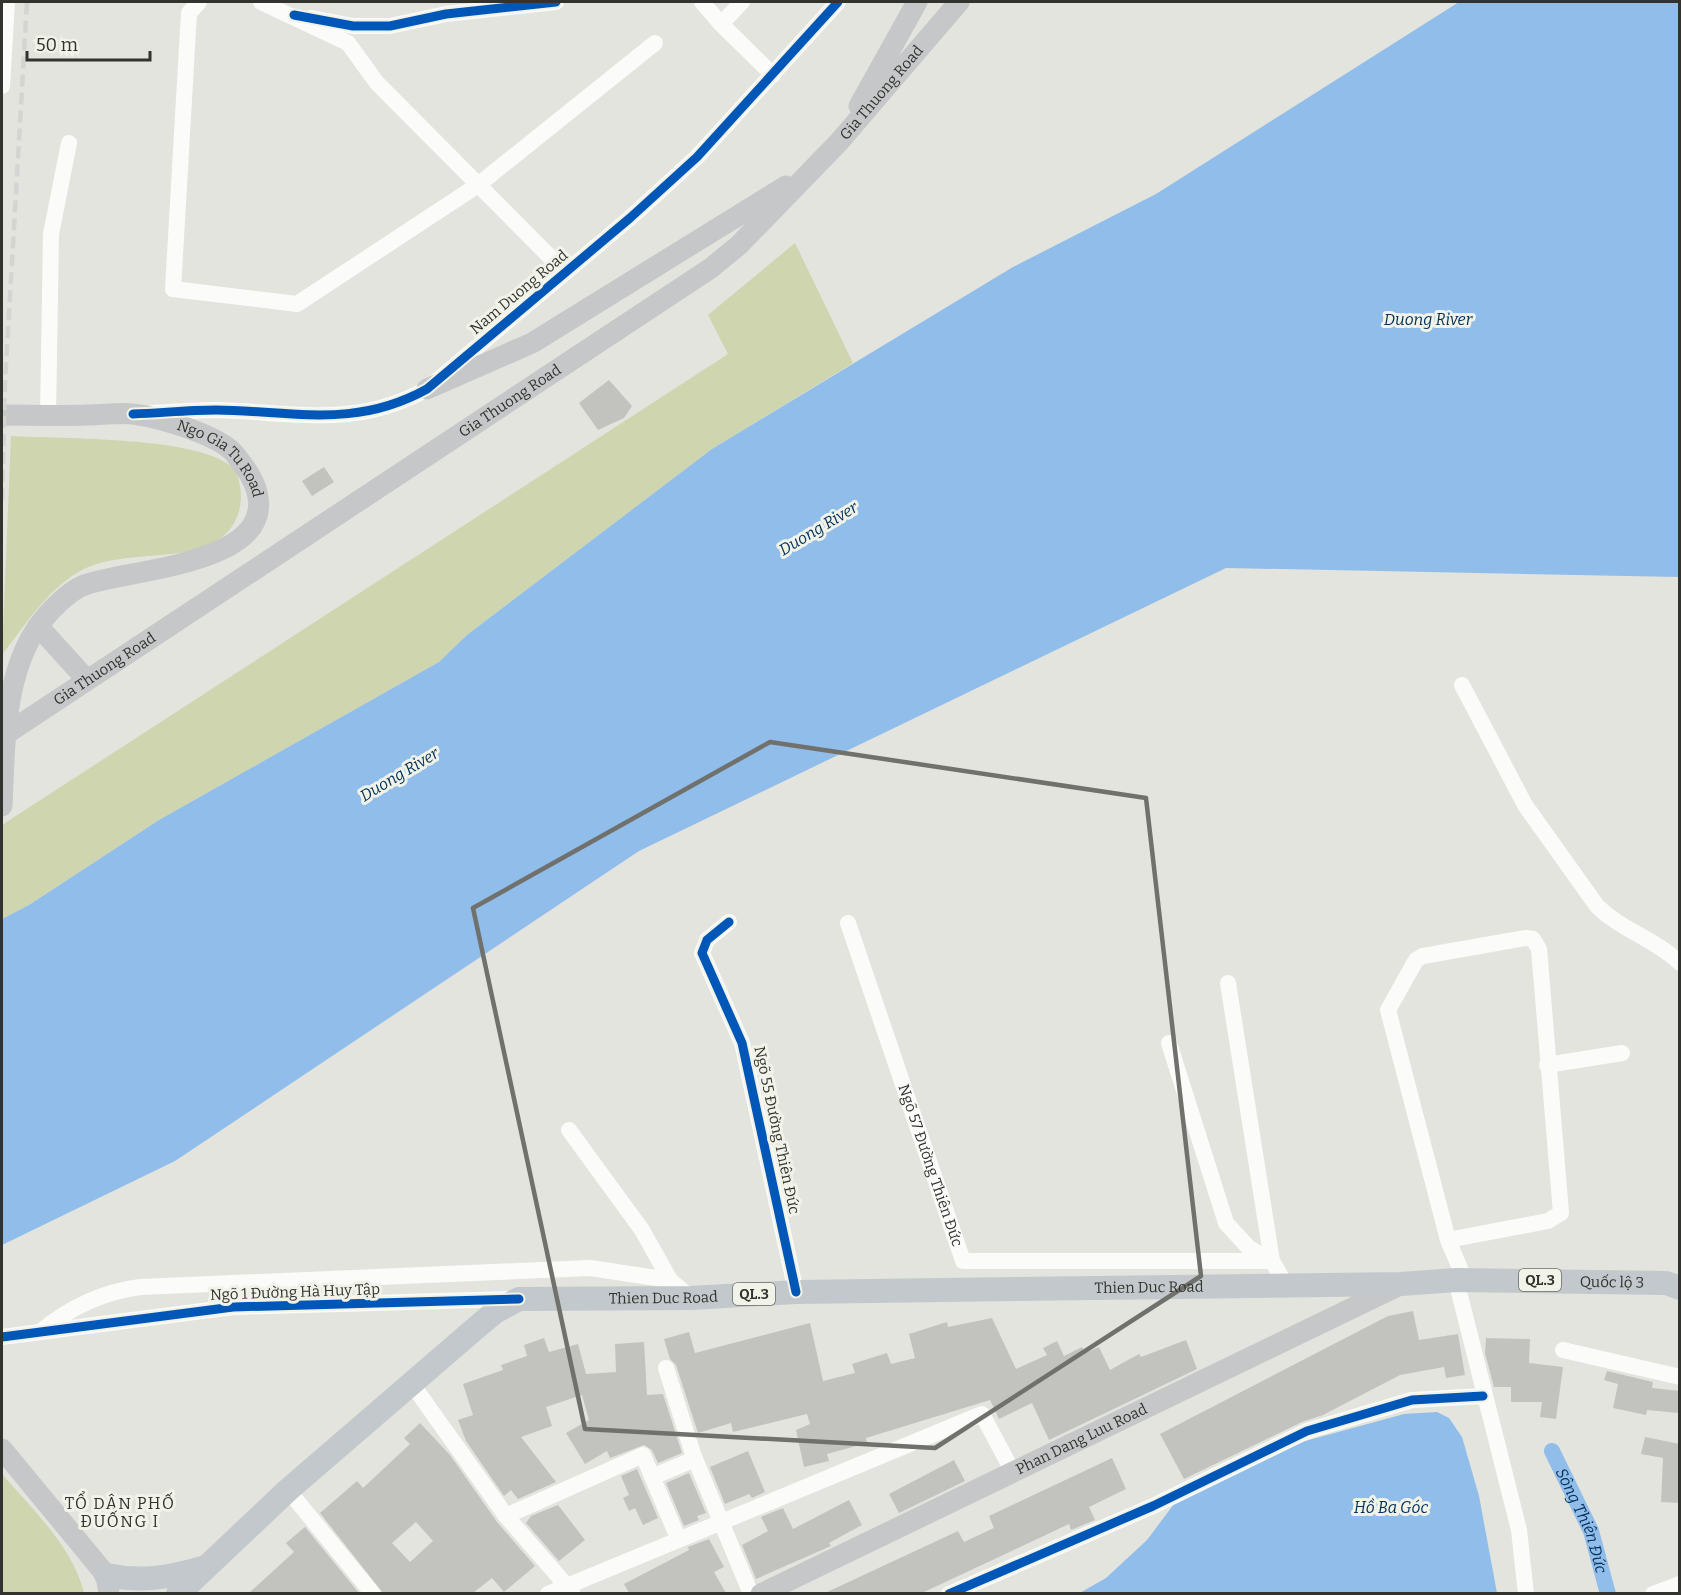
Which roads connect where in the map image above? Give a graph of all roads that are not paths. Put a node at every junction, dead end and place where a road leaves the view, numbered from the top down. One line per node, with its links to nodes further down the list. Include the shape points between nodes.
1 (7, 2): 14 (street)
2 (199, 2): 18 (street, via 189,13 173,289 297,304)
3 (261, 2): 10 (street)
4 (556, 2): 10 (street, via 446,14 390,26 353,26)
5 (702, 2): 11 (street)
6 (741, 2): 11 (street)
7 (838, 2): 13 (street, Nam Duong Road)
8 (917, 2): 15 (main road)
9 (959, 2): 15 (main road, Gia Thuong Road)
10 (294, 15): 18 (street, via 348,43 377,82)
11 (721, 24): 13 (street)
12 (654, 43): 18 (street)
13 (772, 75): 19 (street, Nam Duong Road, via 697,157)
14 (2, 86)
15 (839, 142): 17 (main road, Gia Thuong Road)
16 (69, 143): 23 (street, via 51,234)
17 (814, 168): 20 (main road, via 556,329); 25 (main road, Gia Thuong Road, via 739,245 711,268)
18 (478, 184): 19 (street)
19 (565, 272): 20 (street, Nam Duong Road)
20 (427, 389): 21 (street, Nam Duong Road, via 400,404 347,415 212,410)
21 (133, 414): 23 (main road, Ngo Gia Tu Road); 24 (main road, Ngo Gia Tu Road, via 193,431 235,453 258,494 252,526 237,541 201,561 82,586 64,598)
22 (2, 415): 23 (main road, Ngo Gia Tu Road)
23 (48, 416)
24 (38, 626): 25 (main road); 27 (main road, Ngo Gia Tu Road, via 22,653)
25 (87, 680): 27 (main road, Gia Thuong Road)
26 (1462, 685): 31 (street, via 1525,805 1597,906 1611,920)
27 (6, 736): 28 (main road, Ngo Gia Tu Road)
28 (2, 806)
29 (729, 922): 44 (street, Ngõ 55 Đường Thiên Đức, via 707,940 702,953 742,1043)
30 (848, 922): 38 (street, Ngõ 57 Đường Thiên Đức, via 963,1261)
31 (1680, 963)
32 (1228, 983): 38 (street)
33 (1169, 1043): 38 (street, via 1226,1223 1248,1247)
34 (1622, 1053): 35 (street)
35 (1547, 1065): 37 (street, via 1561,1213 1548,1221); 37 (street, via 1539,949 1533,939 1432,954 1416,960 1388,1010 1388,1017)
36 (569, 1130): 39 (street, via 642,1230)
37 (1448, 1240): 40 (street)
38 (1272, 1261): 42 (street)
39 (669, 1280): 45 (street); 47 (street, via 590,1268 140,1287 110,1293 72,1308)
40 (1460, 1280): 41 (highway, Quốc lộ 3 / QL.3); 43 (highway, Quốc lộ 3 / QL.3, via 1666,1284); 53 (street)
41 (1401, 1284): 42 (highway, Thien Duc Road / QL.3); 56 (main road, Phan Dang Luu Road)
42 (1286, 1285): 44 (highway, Thien Duc Road / QL.3)
43 (1680, 1288)
44 (796, 1292): 45 (highway, Thien Duc Road / QL.3)
45 (690, 1298): 46 (highway, Thien Duc Road / QL.3)
46 (519, 1299): 47 (street, Ngõ 1 Đường Hà Huy Tập, via 233,1307); 52 (highway, Thien Duc Road / QL.3, via 495,1312)
47 (40, 1332): 48 (street, Ngõ 1 Đường Hà Huy Tập)
48 (2, 1338)
49 (1563, 1350): 51 (street)
50 (666, 1368): 55 (street)
51 (1680, 1377)
52 (412, 1384): 58 (highway, Thien Duc Road / QL.3); 59 (street)
53 (1483, 1396): 71 (street, via 1412,1400 1307,1431 1153,1506); 72 (street, via 1519,1530)
54 (2, 1449): 63 (main road)
55 (695, 1459): 57 (street); 60 (street)
56 (1013, 1472): 60 (street, via 982,1413); 70 (main road, Phan Dang Luu Road)
57 (652, 1477): 59 (street, via 643,1455); 61 (street)
58 (288, 1490): 62 (highway, Thien Duc Road / QL.3); 67 (street)
59 (506, 1516): 65 (street)
60 (719, 1521): 61 (street); 69 (street)
61 (678, 1538): 65 (street)
62 (207, 1566): 63 (highway, QL.3, via 151,1580); 66 (highway, Thien Duc Road / QL.3)
63 (107, 1584)
64 (1680, 1584): 73 (street)
65 (570, 1589): 68 (street)
66 (178, 1593)
67 (373, 1593)
68 (548, 1593)
69 (751, 1593)
70 (761, 1593)
71 (950, 1593)
72 (1526, 1593)
73 (1653, 1593)

